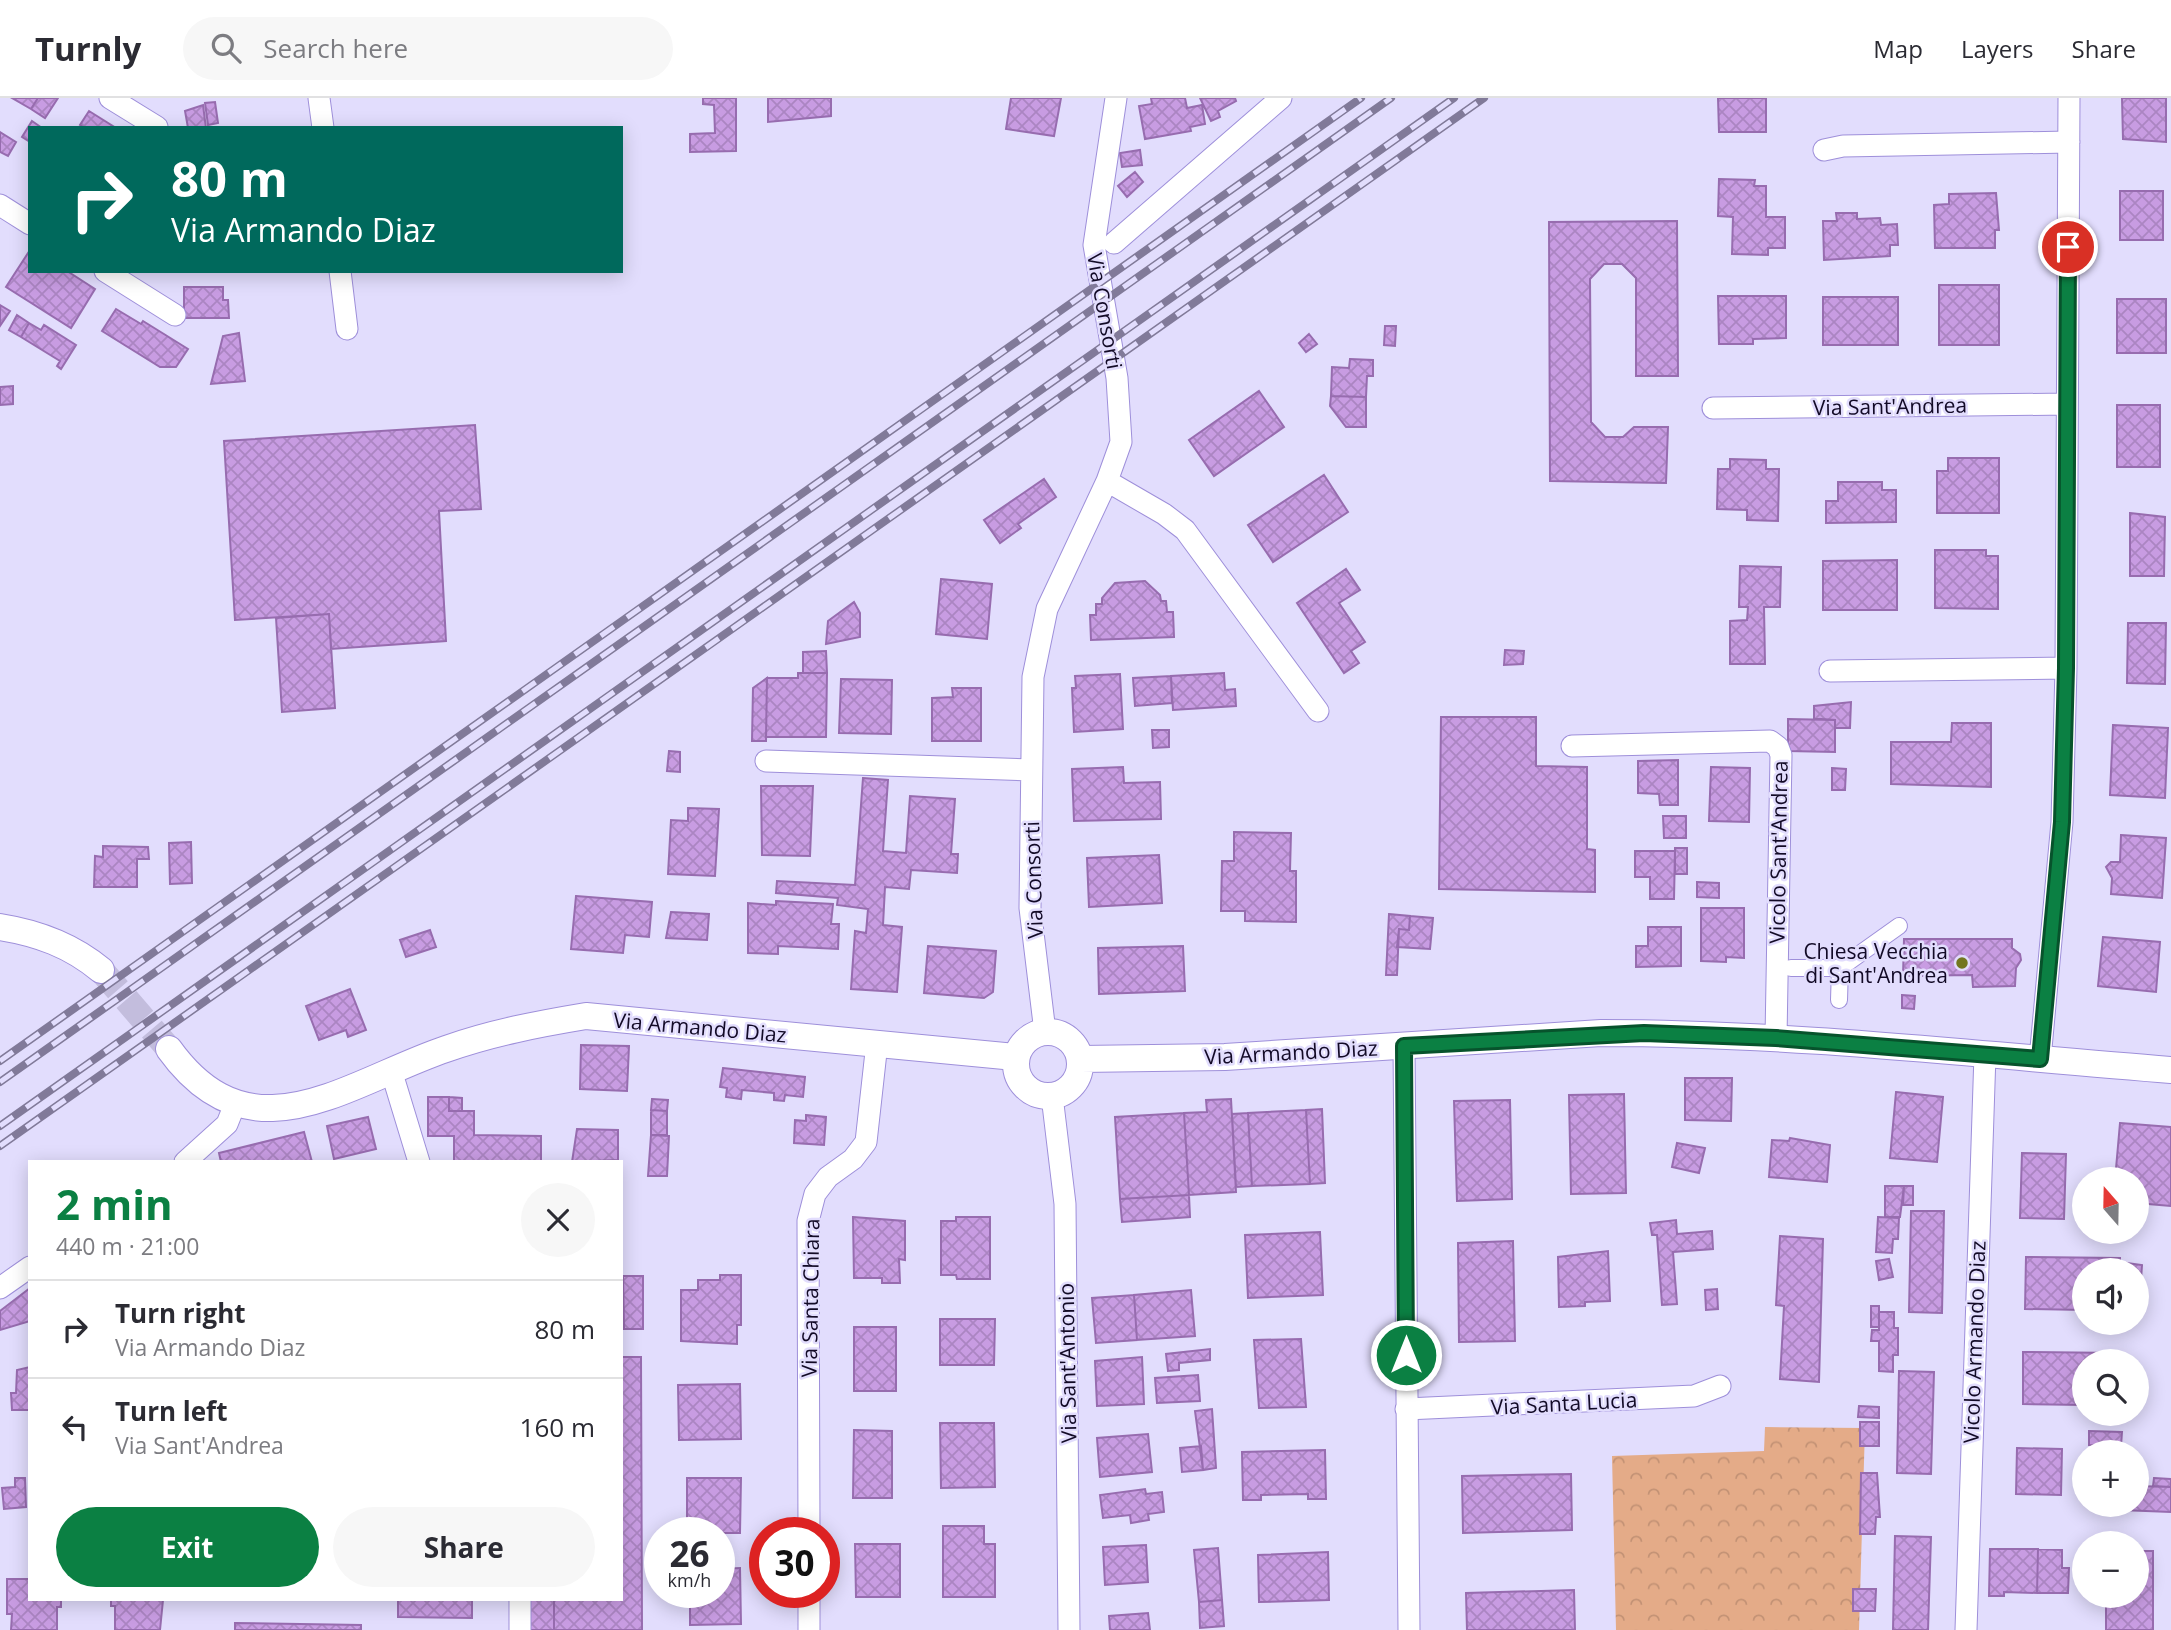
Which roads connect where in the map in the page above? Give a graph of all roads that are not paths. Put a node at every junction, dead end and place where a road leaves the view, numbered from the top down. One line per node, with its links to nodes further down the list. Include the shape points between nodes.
1 (110, 98): 6 (street)
2 (319, 98): 7 (street)
3 (1116, 98): 19 (street, Via Consorti, via 1094,245 1117,379 1121,442)
4 (1281, 98): 12 (street)
5 (2069, 98): 8 (street)
6 (155, 126)
7 (323, 126)
8 (2069, 142): 9 (street); 17 (street)
9 (1824, 150)
10 (0, 205): 11 (street)
11 (28, 223)
12 (1114, 243)
13 (108, 273): 15 (street)
14 (340, 273): 16 (street)
15 (175, 315)
16 (347, 329)
17 (2067, 404): 18 (street, Via Sant'Andrea); 20 (street)
18 (1713, 408)
19 (1107, 481): 22 (street, via 1185,530); 25 (street, Via Consorti, via 1062,573 1039,636)
20 (2066, 668): 21 (street); 40 (street, via 2060,863)
21 (1830, 671)
22 (1318, 711)
23 (1572, 746): 33 (street, Vicolo Sant'Andrea, via 1770,741 1778,747)
24 (765, 761): 25 (street)
25 (1030, 770): 32 (street, Via Consorti, via 1030,908)
26 (1899, 926): 29 (street)
27 (0, 927): 30 (street, via 56,942)
28 (1791, 968): 29 (street)
29 (1840, 968): 31 (street)
30 (101, 970)
31 (1839, 1000)
32 (1045, 1032): 38 (street, via 1031,1036); 39 (street, via 1069,1040)
33 (1776, 1038): 35 (street, Via Armando Diaz, via 1601,1033); 37 (street, Via Armando Diaz)
34 (877, 1043): 38 (street, Via Armando Diaz); 41 (street, Via Armando Diaz, via 586,1016 528,1025); 51 (street, Via Santa Chiara, via 866,1142 815,1194 808,1220)
35 (1404, 1046): 39 (street, Via Armando Diaz, via 1225,1057); 50 (street)
36 (169, 1049): 44 (street, Via Armando Diaz, via 187,1072)
37 (1985, 1054): 40 (street, Via Armando Diaz); 58 (street, Vicolo Armando Diaz)
38 (1015, 1057): 43 (street, via 1023,1087)
39 (1081, 1059): 43 (street, via 1076,1079)
40 (2040, 1059): 42 (street, Via Armando Diaz)
41 (391, 1070): 44 (street, Via Armando Diaz, via 288,1108); 46 (street)
42 (2171, 1070)
43 (1052, 1097): 56 (street, Via Sant'Antonio, via 1065,1204)
44 (235, 1104): 45 (street, via 227,1124)
45 (190, 1160)
46 (418, 1160)
47 (28, 1268): 48 (street)
48 (0, 1287)
49 (1720, 1386): 50 (street, Via Santa Lucia, via 1694,1396)
50 (1406, 1409): 57 (street)
51 (809, 1517)
52 (520, 1601): 54 (street)
53 (809, 1608): 55 (street)
54 (520, 1630)
55 (809, 1630)
56 (1069, 1630)
57 (1409, 1630)
58 (1966, 1630)

